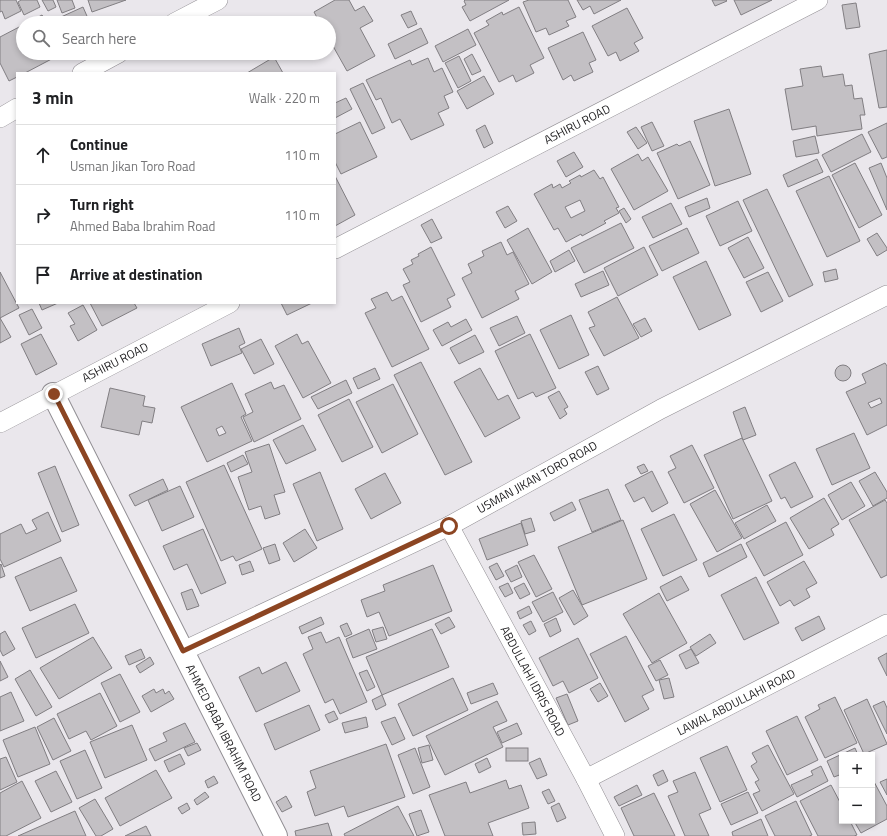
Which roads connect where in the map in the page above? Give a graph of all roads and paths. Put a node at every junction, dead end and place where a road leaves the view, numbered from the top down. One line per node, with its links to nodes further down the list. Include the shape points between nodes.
1 (818, 0): 8 (street, ASHIRU ROAD)
2 (208, 2): 3 (street)
3 (185, 16)
4 (106, 60): 5 (street)
5 (84, 72)
6 (16, 109): 7 (street)
7 (0, 118)
8 (336, 248)
9 (887, 295): 13 (street, USMAN JIKAN TORO ROAD, via 661,409)
10 (228, 304): 11 (street, ASHIRU ROAD)
11 (54, 394): 12 (street, ASHIRU ROAD); 15 (street, AHMED BABA IBRAHIM ROAD)
12 (0, 423)
13 (449, 526): 15 (street, USMAN JIKAN TORO ROAD); 16 (street, ABDULLAHI IDRIS ROAD)
14 (887, 624): 16 (street, LAWAL ABDULLAHI ROAD)
15 (183, 651): 17 (street, AHMED BABA IBRAHIM ROAD)
16 (586, 779): 18 (street, ABDULLAHI IDRIS ROAD)
17 (276, 836)
18 (615, 836)

